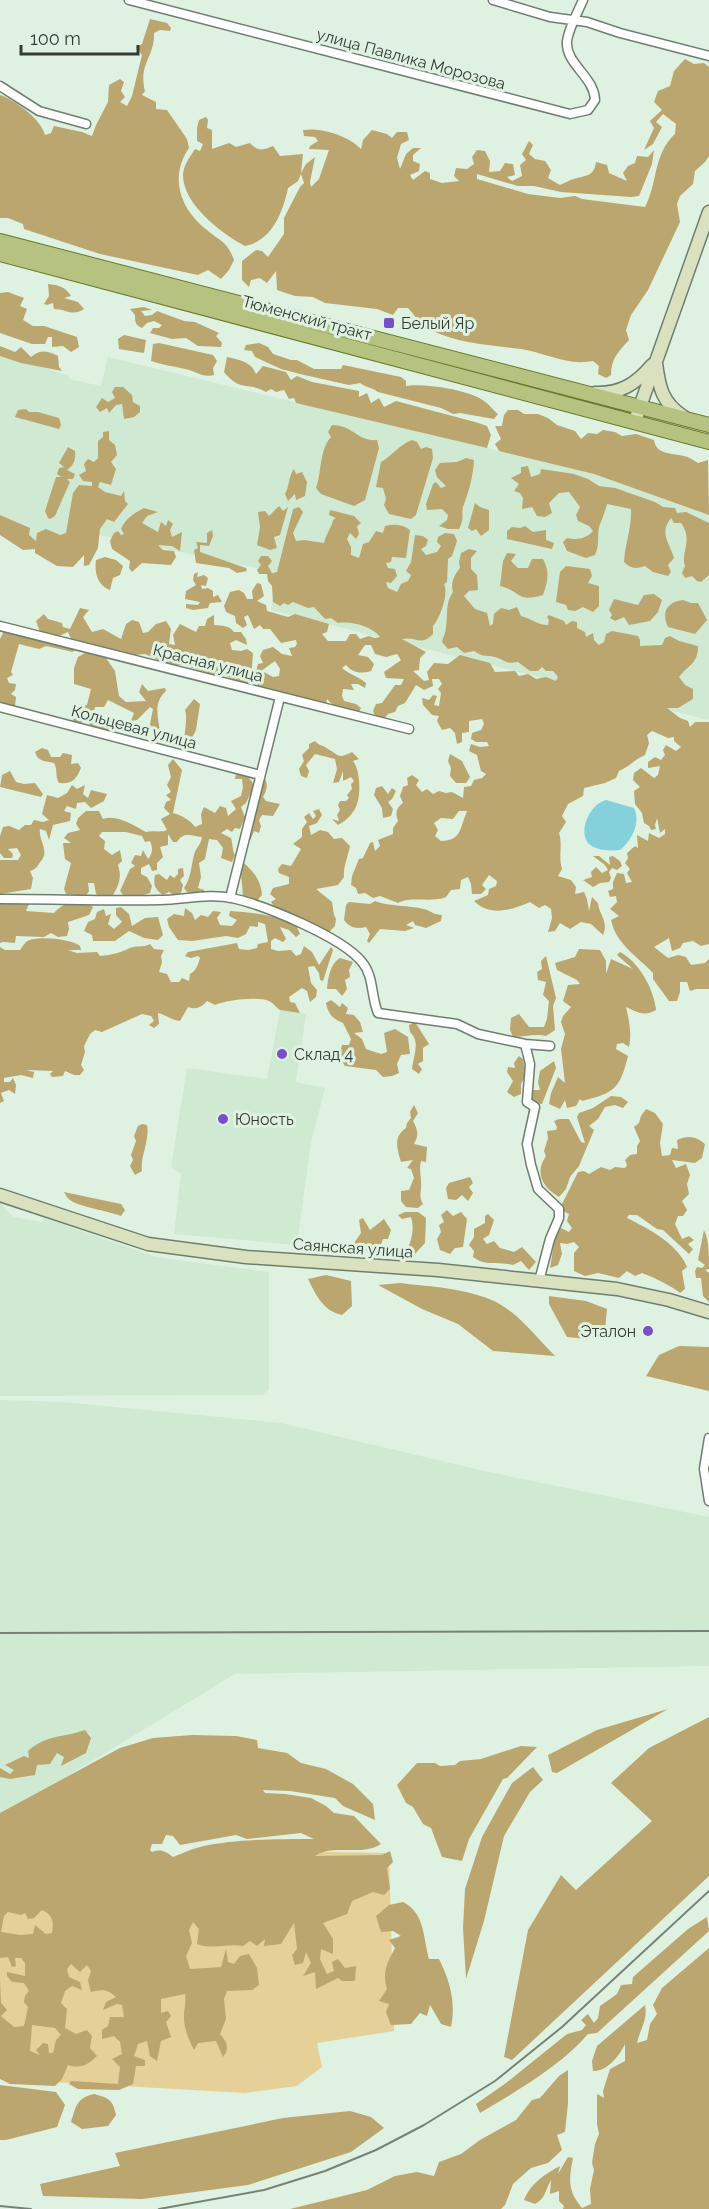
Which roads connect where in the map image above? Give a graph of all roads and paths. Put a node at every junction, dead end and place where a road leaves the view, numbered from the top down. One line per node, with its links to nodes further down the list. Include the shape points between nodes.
1 (129, 0): 4 (street, улица Павлика Морозова, via 570,114 588,110 595,100 593,87 568,49 568,35)
2 (493, 0): 4 (street, via 550,17)
3 (582, 0): 4 (street)
4 (575, 20): 5 (street)
5 (709, 56)
6 (0, 86): 7 (street, via 39,111)
7 (86, 124)
8 (709, 212): 11 (street)
9 (0, 241): 12 (main road, Тюменский тракт)
10 (0, 254): 15 (main road, Тюменский тракт)
11 (656, 359): 12 (street, via 626,388 609,393); 13 (street); 14 (street, via 662,395 676,412)
12 (587, 392): 13 (main road, Тюменский тракт)
13 (639, 407): 14 (main road, Тюменский тракт); 15 (street)
14 (690, 420): 16 (main road, Тюменский тракт)
15 (635, 422): 17 (main road, Тюменский тракт)
16 (709, 425)
17 (709, 442)
18 (0, 626): 19 (street, Красная улица)
19 (280, 697): 21 (street, Красная улица); 22 (street)
20 (0, 707): 22 (street, Кольцевая улица)
21 (409, 729)
22 (260, 775): 24 (street)
23 (0, 898): 24 (street)
24 (230, 898): 25 (street, via 267,907 354,954 370,978 378,1013 457,1024 478,1034)
25 (525, 1044): 26 (street); 28 (street, via 530,1064 527,1102 535,1107 527,1144 531,1165 538,1189 558,1209 559,1218)
26 (550, 1046)
27 (0, 1195): 28 (street, Саянская улица, via 148,1244 246,1257)
28 (539, 1281): 29 (street, Саянская улица, via 625,1290)
29 (709, 1312)
30 (709, 1438): 31 (street, via 704,1469)
31 (709, 1501)

